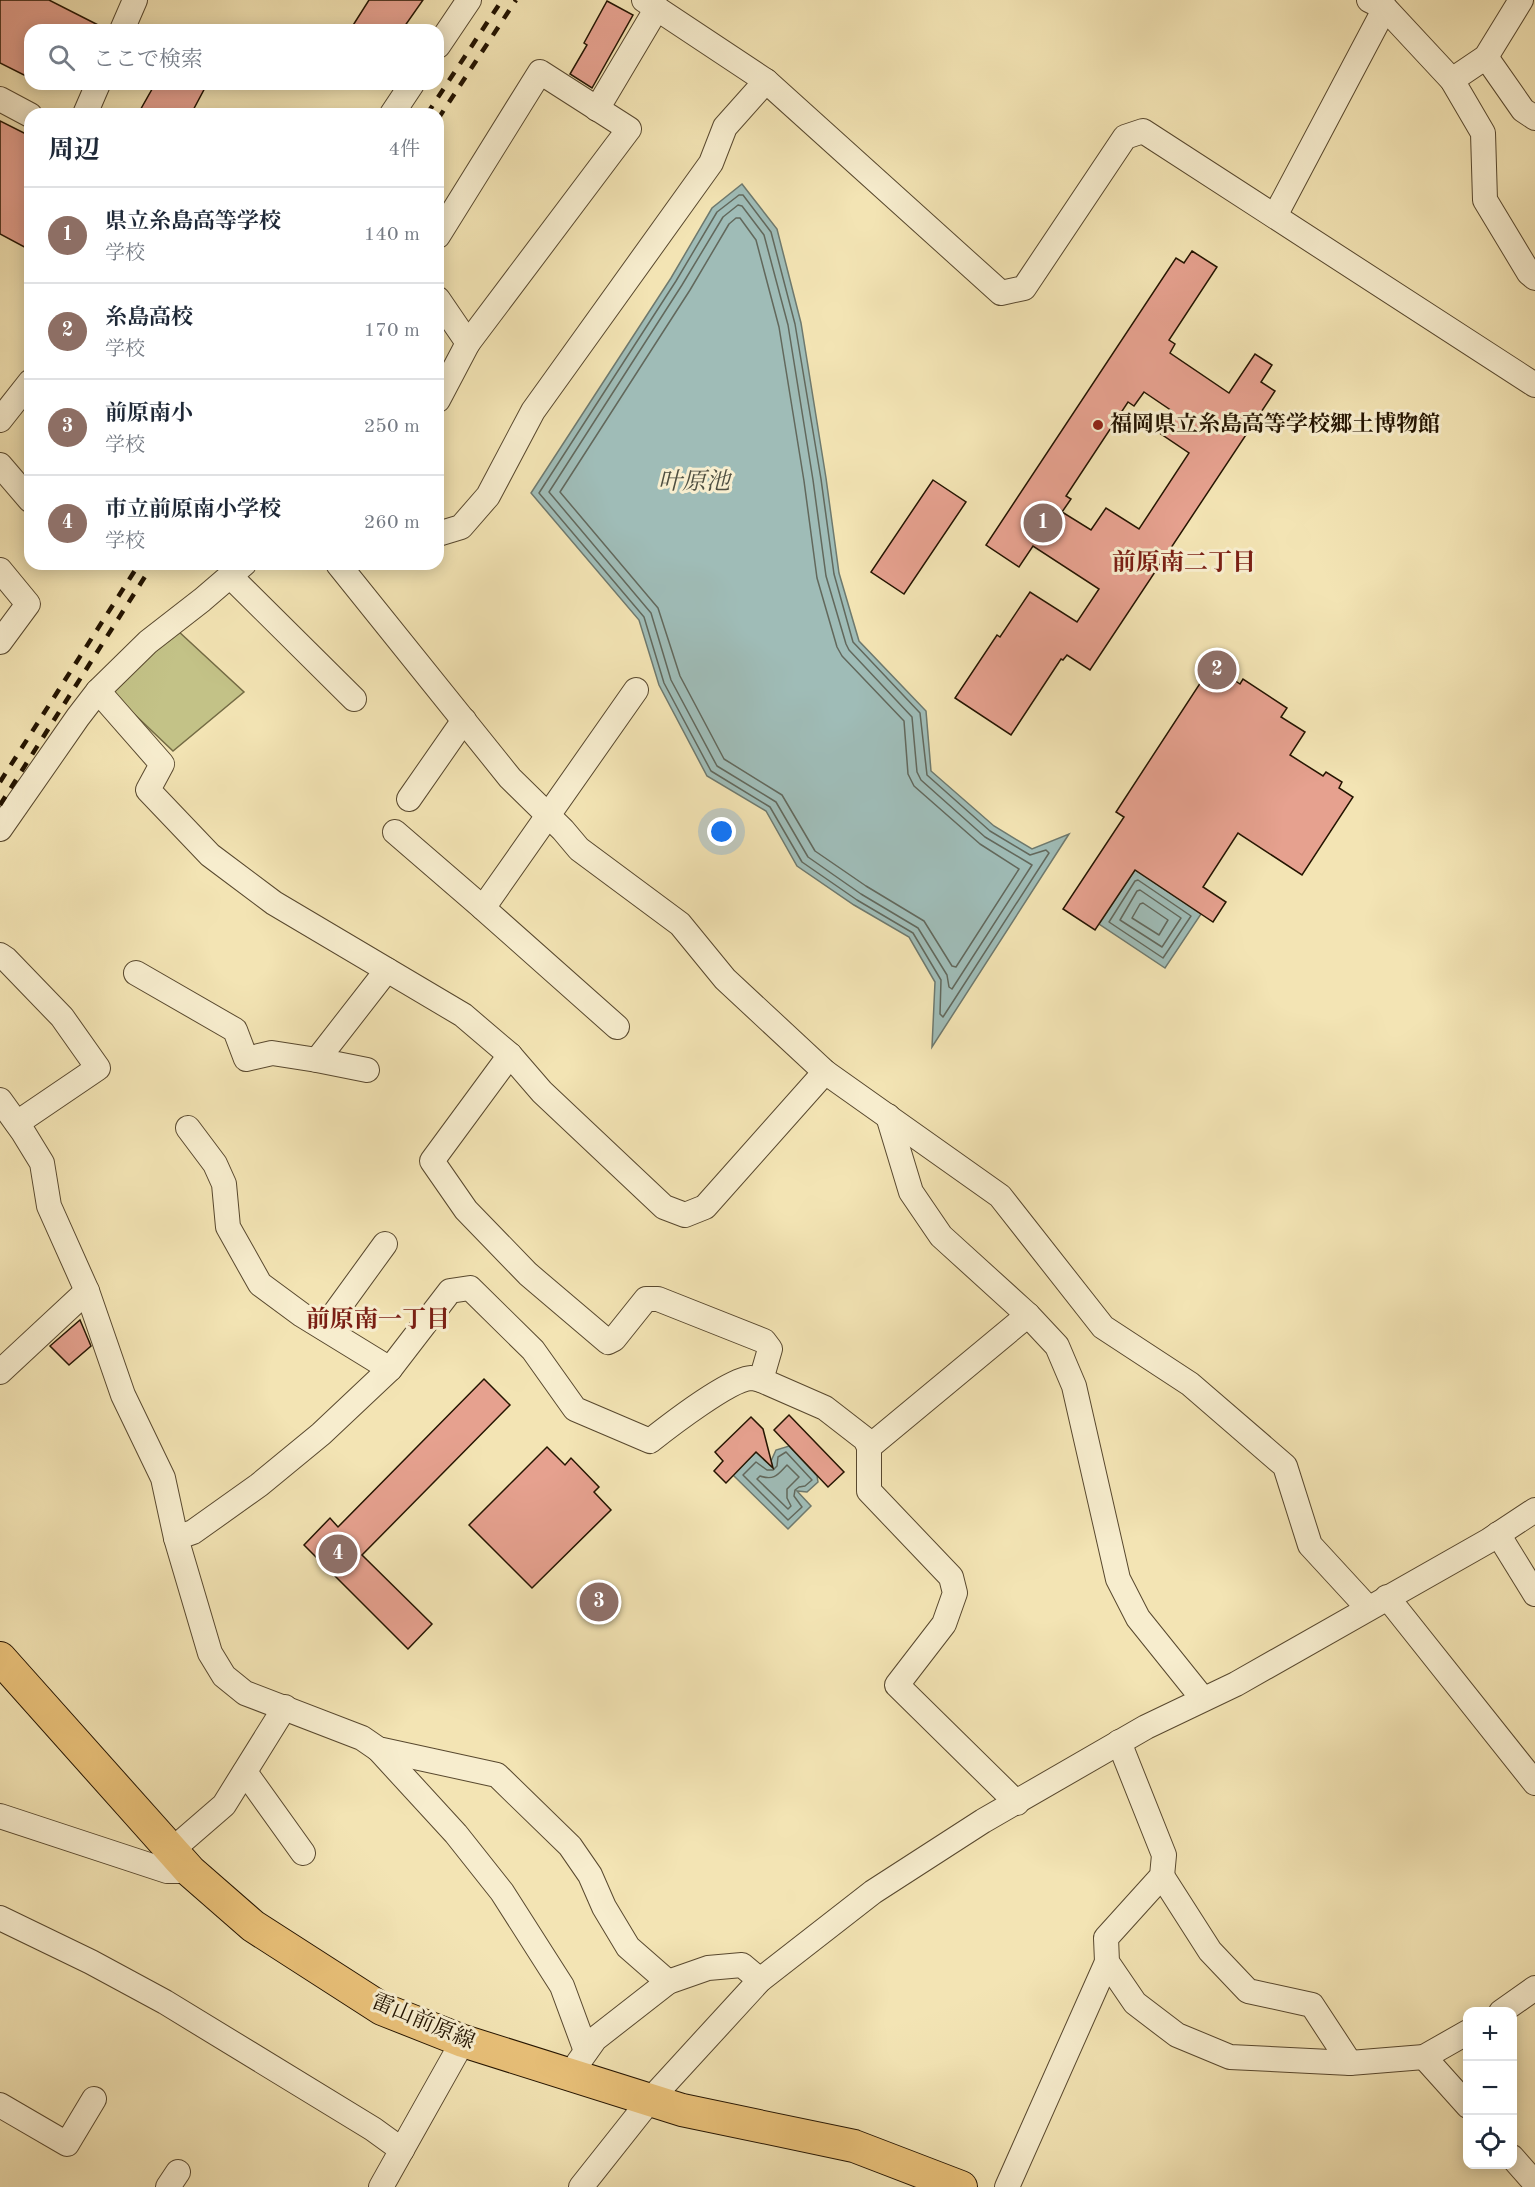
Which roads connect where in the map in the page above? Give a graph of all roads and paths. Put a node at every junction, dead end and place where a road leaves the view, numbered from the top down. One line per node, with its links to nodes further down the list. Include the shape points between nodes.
1 (135, 0): 6 (street)
2 (469, 0): 7 (street)
3 (1521, 0): 8 (street)
4 (651, 4): 10 (street); 16 (street)
5 (1377, 4): 9 (street); 19 (street)
6 (125, 24)
7 (444, 37)
8 (1486, 57): 9 (street); 18 (street, via 1523,110)
9 (1452, 80): 21 (street, via 1483,133 1485,200)
10 (766, 81): 19 (street, via 1001,293 1024,288 1125,137 1143,131); 30 (street, via 724,127 711,163 533,411 488,496 461,527)
11 (95, 90): 14 (street)
12 (408, 90): 15 (street)
13 (0, 99): 17 (street)
14 (88, 108)
15 (396, 108)
16 (597, 109): 20 (street, via 540,72); 23 (street, via 629,129)
17 (24, 112)
18 (1535, 118)
19 (1275, 216): 24 (street)
20 (444, 226)
21 (1535, 278)
22 (444, 308): 23 (street)
23 (468, 343): 26 (street)
24 (1535, 385)
25 (24, 389): 27 (street)
26 (444, 389)
27 (0, 420)
28 (0, 465): 29 (street)
29 (24, 493)
30 (444, 532)
31 (0, 570): 34 (street, via 28,604)
32 (237, 570): 36 (street, via 148,642); 37 (street)
33 (343, 570): 38 (street)
34 (0, 642)
35 (636, 690): 40 (street)
36 (98, 691): 41 (street); 45 (street, via 162,764 148,790 210,855 274,903)
37 (354, 699)
38 (464, 720): 39 (street); 40 (street, via 510,778)
39 (409, 799)
40 (548, 814): 43 (street); 51 (street, via 579,849 680,924 725,979)
41 (0, 829)
42 (394, 832): 43 (street)
43 (483, 908): 47 (street)
44 (0, 955): 54 (street, via 62,1017 98,1068)
45 (387, 970): 48 (street, via 463,1016); 49 (street)
46 (136, 973): 49 (street, via 235,1030 246,1059 272,1053)
47 (617, 1027)
48 (510, 1055): 51 (street, via 542,1092 664,1206 685,1215 705,1207); 62 (street, via 432,1161 466,1210 528,1274 608,1342 646,1299 658,1299 764,1341 770,1350)
49 (317, 1060): 50 (street)
50 (367, 1070)
51 (825, 1072): 53 (street)
52 (0, 1100): 54 (street)
53 (888, 1116): 58 (street, via 911,1192 941,1236); 68 (street, via 1000,1196 1103,1327 1190,1384 1286,1466 1310,1545)
54 (17, 1124): 57 (street, via 42,1163 49,1206)
55 (188, 1128): 59 (street, via 215,1164 224,1184 228,1227 260,1284)
56 (385, 1244): 59 (street)
57 (87, 1291): 61 (street); 66 (street, via 123,1395 163,1478)
58 (1028, 1315): 63 (street); 70 (street, via 1057,1346 1074,1386 1119,1579 1138,1617)
59 (324, 1328): 60 (street)
60 (390, 1369): 62 (street, via 450,1291 470,1288 533,1350 575,1410 650,1440 699,1404 739,1382); 66 (street, via 259,1485 194,1532)
61 (0, 1372)
62 (761, 1380): 63 (street, via 825,1408 865,1439)
63 (869, 1448): 76 (street, via 869,1491 951,1577 955,1593 944,1624 897,1685)
64 (1535, 1510): 65 (street)
65 (1498, 1534): 67 (street); 68 (street)
66 (176, 1538): 71 (street, via 210,1653 224,1676 245,1693)
67 (1535, 1594)
68 (1377, 1602): 70 (street); 75 (street)
69 (0, 1658): 79 (main road, 雷山前原線)
70 (1203, 1699): 72 (street)
71 (285, 1707): 73 (street, via 362,1738); 74 (street)
72 (1119, 1742): 76 (street); 80 (street, via 1164,1855)
73 (378, 1749): 84 (street, via 497,1775 570,1846 591,1875 604,1907 628,1947); 90 (street, via 456,1834 502,1892 562,1986)
74 (245, 1772): 78 (street); 79 (street)
75 (1535, 1783)
76 (1017, 1803): 83 (street, via 873,1892)
77 (0, 1816): 79 (street, via 167,1871)
78 (303, 1853)
79 (181, 1861): 88 (main road, 雷山前原線, via 253,1926 382,2009)
80 (1162, 1876): 82 (street, via 1106,1938); 91 (street, via 1210,1951 1248,1991 1312,2005)
81 (0, 1918): 96 (street, via 165,2002)
82 (1107, 1962): 91 (street, via 1135,2003 1177,2035 1230,2057); 102 (street)
83 (760, 1980): 84 (street, via 742,1965 708,1968); 93 (street)
84 (668, 1982): 90 (street, via 595,2039)
85 (1535, 1988): 86 (street)
86 (1508, 2007)
87 (1463, 2034): 89 (street)
88 (463, 2041): 90 (main road, 雷山前原線); 96 (street)
89 (1424, 2057): 91 (street); 94 (street)
90 (577, 2063): 93 (main road, 雷山前原線)
91 (1350, 2063)
92 (94, 2098): 95 (street, via 67,2144)
93 (650, 2100): 99 (main road, 雷山前原線, via 854,2146); 101 (street)
94 (1463, 2101)
95 (0, 2105)
96 (402, 2150): 100 (street)
97 (1517, 2163): 98 (street)
98 (1535, 2183)
99 (954, 2186)
100 (381, 2187)
101 (581, 2187)
102 (1007, 2187)

